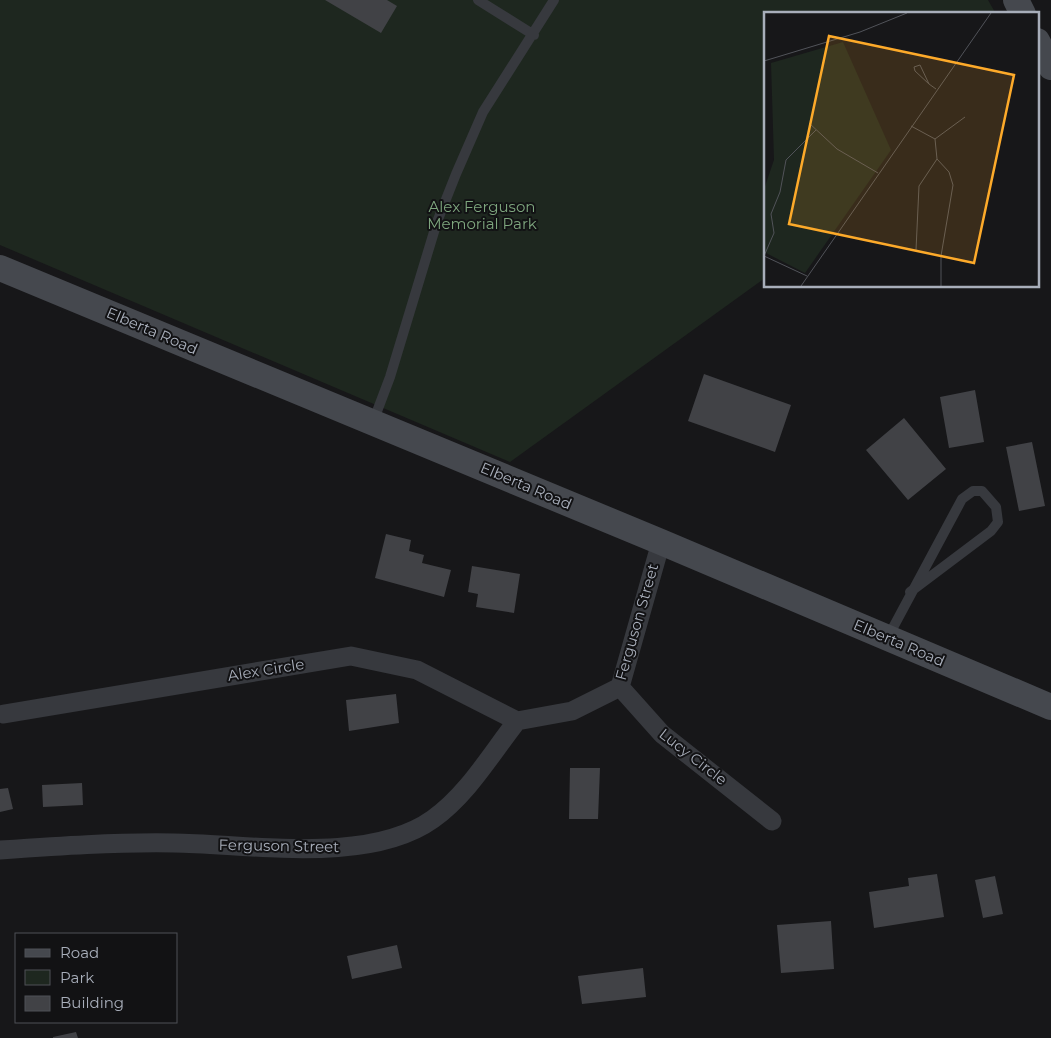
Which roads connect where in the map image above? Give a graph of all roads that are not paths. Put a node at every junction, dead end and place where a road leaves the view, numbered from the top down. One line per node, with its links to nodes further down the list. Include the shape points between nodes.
1 (478, 0): 5 (lane)
2 (554, 0): 5 (lane)
3 (1016, 0): 4 (street)
4 (1022, 12)
5 (534, 35): 9 (lane, via 483,112 456,174 437,222 390,377)
6 (1038, 43): 7 (street)
7 (1051, 67)
8 (0, 268): 9 (street, Elberta Road)
9 (372, 422): 10 (street, Elberta Road)
10 (661, 542): 12 (street, Elberta Road); 13 (street, Ferguson Street)
11 (910, 592): 11 (lane, via 962,499 972,492 982,491 996,507 998,522 992,531); 12 (lane)
12 (887, 638): 14 (street, Elberta Road)
13 (620, 687): 16 (street, Ferguson Street, via 572,711); 17 (street, Lucy Circle, via 662,734)
14 (1051, 707)
15 (4, 714): 16 (street, Alex Circle, via 351,656 417,670)
16 (517, 721): 18 (street, Ferguson Street, via 457,798 432,819 397,838 351,846 302,848 90,843)
17 (772, 822)
18 (0, 850)

